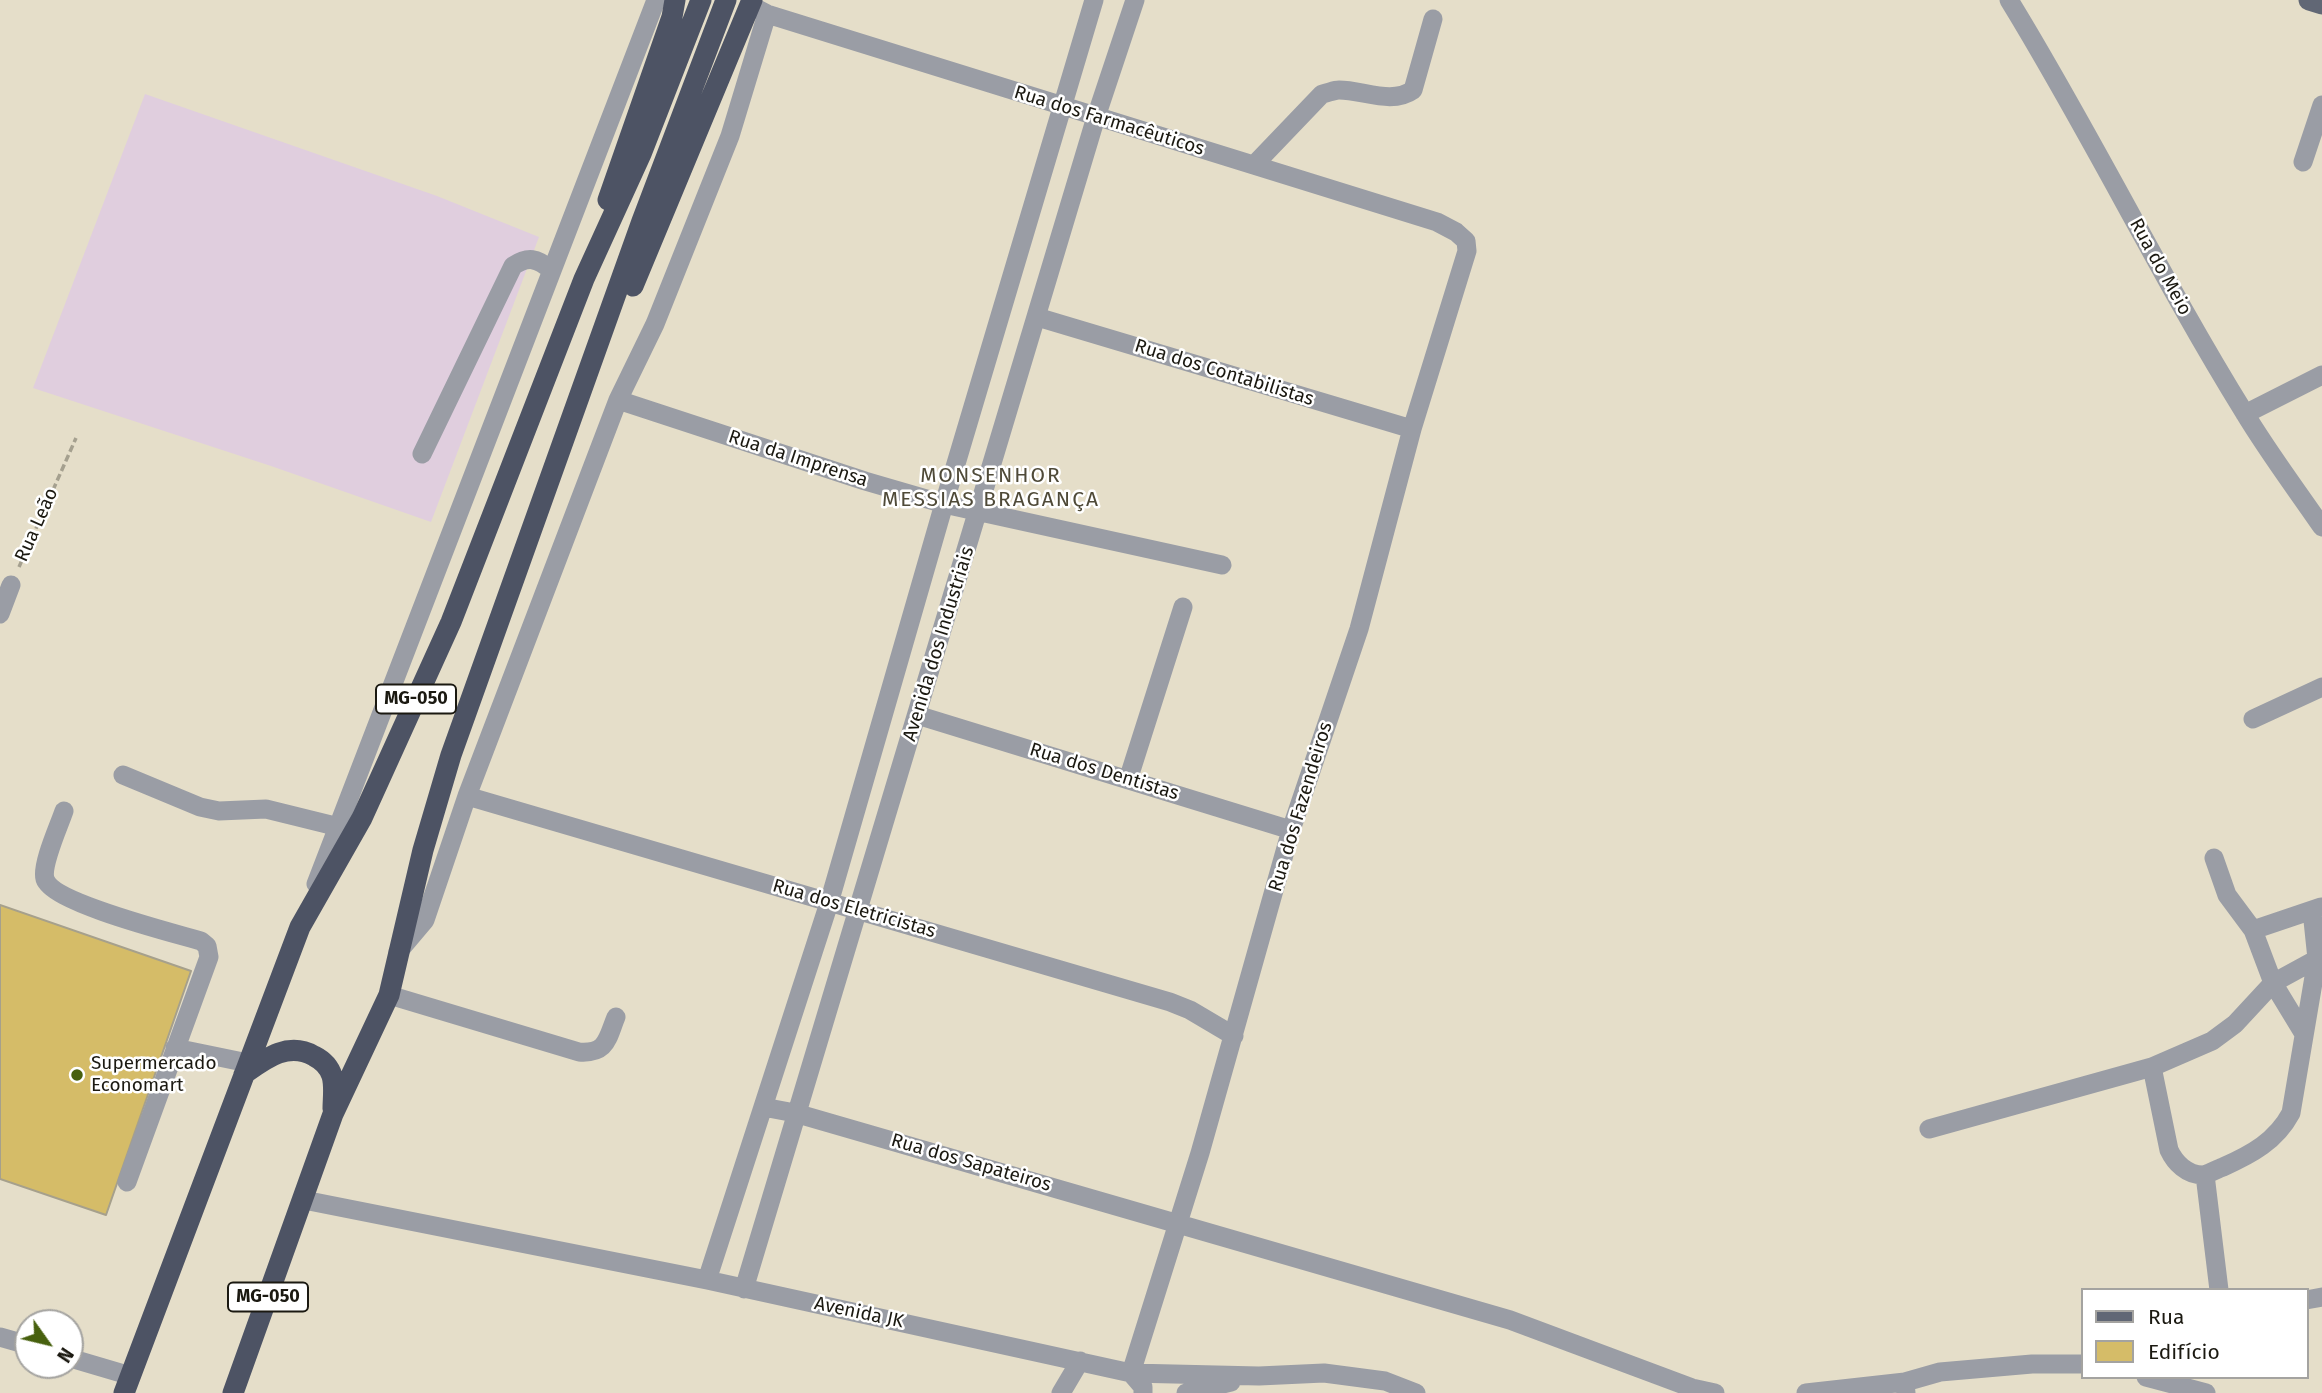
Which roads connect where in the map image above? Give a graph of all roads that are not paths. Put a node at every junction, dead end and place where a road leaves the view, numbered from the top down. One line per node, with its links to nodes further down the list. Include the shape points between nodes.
1 (656, 0): 18 (street)
2 (675, 0): 19 (highway)
3 (701, 0): 19 (highway, MG-050, via 641,154)
4 (726, 0): 26 (highway, MG-050)
5 (1094, 0): 13 (street, Avenida dos Industriais)
6 (1135, 0): 14 (street, Avenida dos Industriais)
7 (2009, 0): 23 (street, Rua do Meio)
8 (2309, 0): 9 (main road)
9 (2322, 4)
10 (756, 7): 13 (street, Rua dos Farmacêuticos); 22 (street, via 730,136 655,324); 26 (highway)
11 (1433, 19): 16 (street, via 1413,90 1407,95 1337,90 1322,94)
12 (2322, 105): 15 (street)
13 (1062, 107): 14 (street, Rua dos Farmacêuticos); 27 (street, Avenida dos Industriais)
14 (1096, 117): 16 (street, Rua dos Farmacêuticos); 20 (street, Avenida dos Industriais)
15 (2303, 162)
16 (1254, 165): 17 (street, Rua dos Farmacêuticos, via 1437,222)
17 (1466, 241): 24 (street, Rua dos Fazendeiros, via 1464,261)
18 (551, 270): 25 (street, via 524,258 513,266); 41 (street)
19 (584, 279): 47 (highway, MG-050, via 451,622 362,818)
20 (1037, 317): 24 (street, Rua dos Contabilistas); 28 (street, Avenida dos Industriais)
21 (2322, 374): 23 (street)
22 (618, 400): 27 (street, Rua da Imprensa); 39 (street)
23 (2245, 414): 29 (street, Rua do Meio)
24 (1412, 429): 42 (street, Rua dos Fazendeiros, via 1359,629)
25 (422, 454)
26 (542, 500): 49 (highway, MG-050, via 451,755)
27 (944, 504): 28 (street, Rua da Imprensa); 44 (street, Avenida dos Industriais)
28 (979, 511): 30 (street, Rua da Imprensa); 35 (street, Avenida dos Industriais)
29 (2322, 527)
30 (1222, 565)
31 (5, 587): 33 (street, Rua Leão)
32 (1183, 607): 38 (street)
33 (0, 614)
34 (2322, 687): 36 (street)
35 (917, 715): 38 (street, Rua dos Dentistas); 46 (street, Avenida dos Industriais)
36 (2253, 719)
37 (123, 775): 41 (street, via 200,807 219,811 266,808)
38 (1128, 780): 42 (street, Rua dos Dentistas)
39 (467, 796): 44 (street, Rua dos Eletricistas); 49 (street, via 425,920)
40 (64, 811): 56 (street, via 45,867 45,879 52,889 117,917 207,946 209,957)
41 (339, 827): 47 (street)
42 (1291, 830): 55 (street, Rua dos Fazendeiros)
43 (2214, 858): 48 (street, via 2227,895)
44 (829, 903): 46 (street, Rua dos Eletricistas); 59 (street, Avenida dos Industriais)
45 (2317, 909): 48 (street); 50 (street)
46 (858, 910): 55 (street, Rua dos Eletricistas, via 1170,1002); 60 (street, Avenida dos Industriais)
47 (300, 928): 58 (highway, MG-050)
48 (2253, 930): 51 (street)
49 (398, 953): 52 (highway, MG-050)
50 (2317, 958): 51 (street); 54 (street)
51 (2273, 983): 54 (street); 57 (street, via 2235,1024 2212,1041)
52 (389, 995): 53 (street, via 579,1052 594,1053 604,1046); 61 (highway, MG-050)
53 (616, 1017)
54 (2304, 1034): 63 (street, via 2291,1113 2284,1126 2249,1156)
55 (1234, 1036): 66 (street, Rua dos Fazendeiros)
56 (175, 1048): 58 (street); 64 (street)
57 (2152, 1067): 62 (street); 63 (street, via 2174,1161)
58 (246, 1069): 61 (highway, via 293,1049 310,1053 323,1061 333,1079); 76 (highway, MG-050)
59 (763, 1107): 60 (street, Rua dos Sapateiros); 67 (street, Avenida dos Industriais)
60 (796, 1113): 66 (street, Rua dos Sapateiros); 69 (street, Avenida dos Industriais)
61 (333, 1114): 65 (highway, MG-050)
62 (1929, 1129)
63 (2205, 1175): 68 (street)
64 (127, 1182)
65 (304, 1200): 67 (street, Avenida JK); 78 (highway, MG-050)
66 (1176, 1225): 73 (street, Rua dos Fazendeiros); 83 (street, Rua dos Sapateiros, via 1510,1320)
67 (707, 1280): 69 (street, Avenida JK)
68 (2219, 1288)
69 (744, 1289): 70 (street, Avenida JK)
70 (1080, 1361): 73 (street, Avenida JK); 79 (street)
71 (2080, 1364): 77 (street, via 1940,1372)
72 (84, 1365): 76 (street)
73 (1131, 1373): 74 (street, Avenida JK); 80 (street)
74 (1259, 1376): 81 (street); 82 (street, Avenida JK, via 1324,1373 1385,1381)
75 (2154, 1379): 85 (street)
76 (131, 1387)
77 (1906, 1388): 84 (street)
78 (233, 1393)
79 (1061, 1393)
80 (1143, 1393)
81 (1186, 1393)
82 (1416, 1393)
83 (1715, 1393)
84 (1806, 1393)
85 (2206, 1393)

